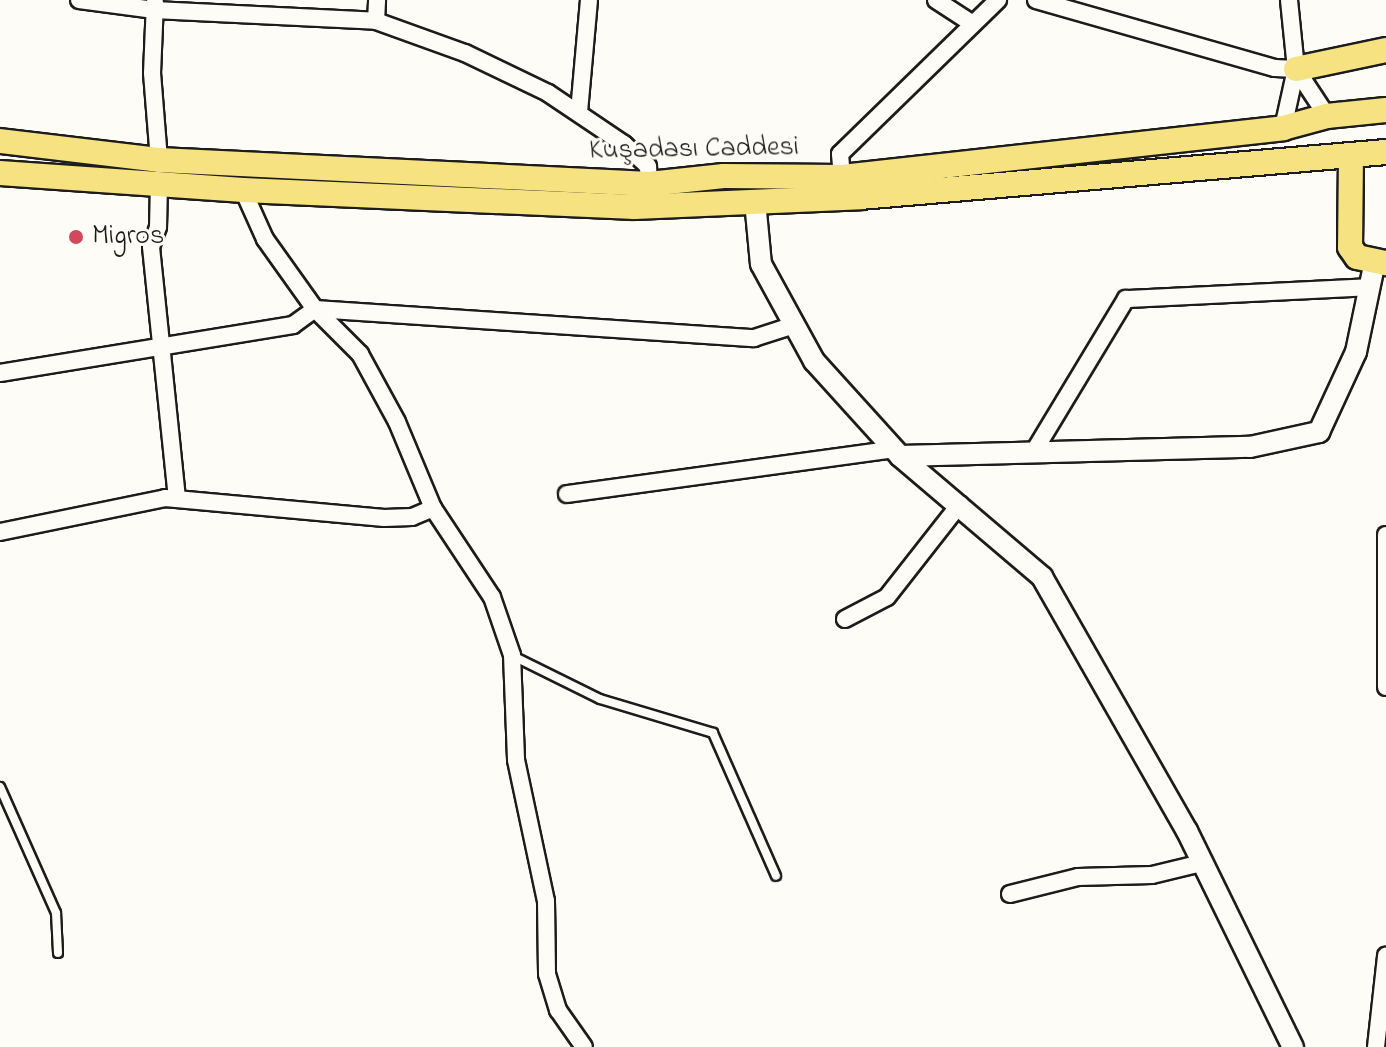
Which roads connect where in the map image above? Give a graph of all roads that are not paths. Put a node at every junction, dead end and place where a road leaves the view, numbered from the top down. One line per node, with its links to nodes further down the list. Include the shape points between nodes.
1 (79, 0): 8 (street)
2 (377, 0): 10 (street)
3 (589, 0): 15 (street)
4 (936, 0): 11 (street)
5 (998, 0): 11 (street)
6 (1036, 0): 9 (street)
7 (1289, 0): 13 (street)
8 (154, 5): 10 (street); 21 (street)
9 (1090, 7): 13 (street, via 1275,68)
10 (376, 21): 15 (street, via 465,53)
11 (973, 24): 23 (street, via 840,154)
12 (1386, 50): 13 (main road)
13 (1296, 69): 16 (street); 17 (street)
14 (1386, 110): 16 (main road, Kuşadası Caddesi)
15 (579, 112): 25 (street, via 648,166)
16 (1327, 116): 17 (main road, Kuşadası Caddesi)
17 (1283, 128): 23 (main road, Kuşadası Caddesi)
18 (0, 141): 21 (main road, Kuşadası Caddesi)
19 (1386, 152): 20 (main road, Kuşadası Caddesi)
20 (1351, 155): 27 (main road, Kuşadası Caddesi); 28 (main road, via 1350,247 1357,257)
21 (159, 160): 25 (main road, Kuşadası Caddesi, via 501,181)
22 (0, 173): 24 (main road, Kuşadası Caddesi)
23 (842, 177): 25 (main road, Kuşadası Caddesi, via 724,176)
24 (159, 184): 26 (main road, Kuşadası Caddesi); 32 (street, via 158,227 151,247)
25 (649, 184)
26 (243, 190): 27 (main road, Kuşadası Caddesi, via 635,207); 30 (street, via 265,239)
27 (755, 201): 31 (street, via 761,264)
28 (1381, 262): 29 (street)
29 (1370, 287): 35 (street, via 1126,299); 35 (street, via 1356,352 1319,432 1250,447)
30 (315, 309): 31 (street, via 754,338); 32 (street, via 293,325); 39 (street, via 360,354 397,422)
31 (794, 325): 34 (street, via 814,361)
32 (160, 347): 33 (street); 37 (street)
33 (0, 373)
34 (897, 453): 35 (street); 36 (street); 38 (street)
35 (1033, 453)
36 (567, 494)
37 (177, 499): 39 (street, via 384,518 412,517); 40 (street)
38 (960, 504): 42 (street, via 887,597); 46 (street, via 1042,577)
39 (433, 508): 43 (street, via 492,597)
40 (0, 532)
41 (1386, 535): 44 (street)
42 (845, 619)
43 (512, 655): 47 (lane, via 600,699 713,733); 51 (street, via 516,760 546,901 547,974 558,1010)
44 (1386, 687)
45 (0, 787): 49 (lane, via 56,913)
46 (1202, 863): 48 (street, via 1152,875 1078,877); 52 (street)
47 (776, 876)
48 (1010, 894)
49 (58, 953)
50 (1386, 956): 53 (street)
51 (584, 1047)
52 (1293, 1047)
53 (1376, 1047)

